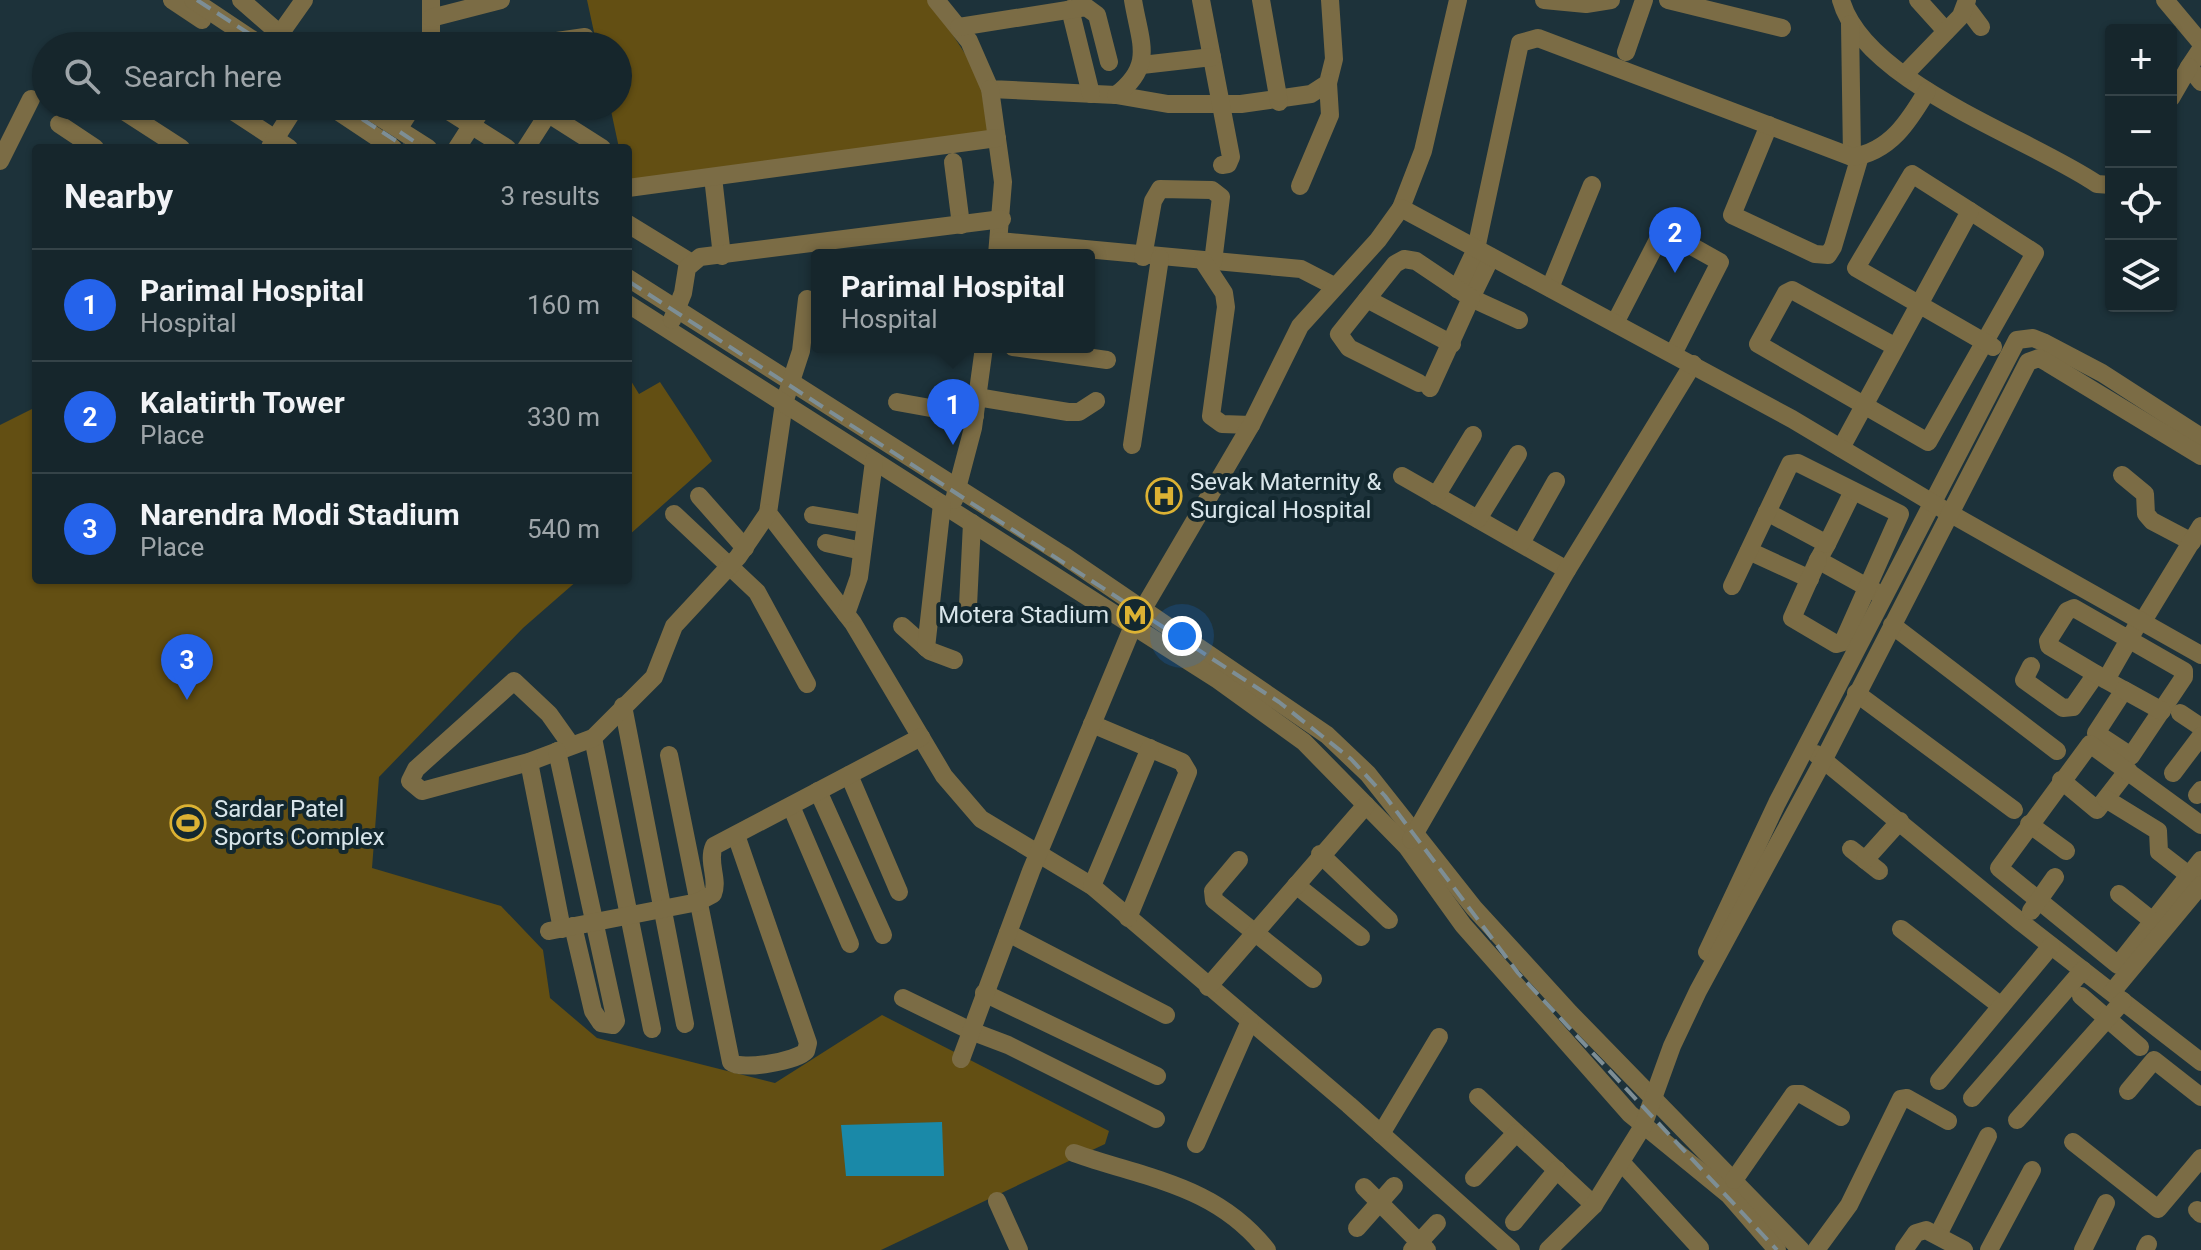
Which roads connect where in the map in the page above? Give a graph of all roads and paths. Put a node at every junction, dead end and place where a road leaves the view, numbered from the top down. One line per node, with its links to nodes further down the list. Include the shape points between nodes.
1 (172, 0): 28 (street)
2 (193, 0): 29 (street)
3 (241, 0): 30 (street)
4 (304, 0): 31 (street)
5 (501, 0): 21 (street)
6 (936, 0): 24 (street)
7 (1133, 0): 37 (street)
8 (1201, 0): 35 (street)
9 (1261, 0): 47 (street)
10 (1330, 0): 40 (street, via 1334,59)
11 (1458, 0): 83 (street, via 1423,151)
12 (1544, 0): 19 (street)
13 (1611, 0): 19 (street)
14 (1644, 0): 34 (street)
15 (1668, 0): 26 (street)
16 (1841, 0): 23 (street)
17 (1918, 0): 27 (street)
18 (2165, 0): 33 (street)
19 (1586, 2)
20 (1967, 4): 25 (street); 27 (street)
21 (431, 9): 32 (street)
22 (1070, 9): 24 (street); 36 (street, via 1086,7 1097,15); 43 (street)
23 (1850, 24): 38 (street); 74 (street)
24 (959, 27): 41 (street)
25 (1981, 27)
26 (1782, 28)
27 (1946, 31): 38 (street)
28 (220, 32)
29 (241, 32)
30 (271, 32)
31 (283, 32)
32 (431, 32)
33 (2201, 46): 39 (street)
34 (1626, 52)
35 (1212, 57): 37 (street); 48 (street)
36 (1109, 62)
37 (1142, 65): 44 (street, via 1134,82)
38 (1905, 74): 42 (street)
39 (2195, 75): 45 (street)
40 (1328, 83): 47 (street, via 1311,94); 81 (street, via 1330,115)
41 (990, 89): 43 (street); 63 (street)
42 (1927, 91): 74 (street, via 1888,142); 80 (street)
43 (1091, 94): 44 (street)
44 (1116, 95): 48 (street, via 1168,104)
45 (2173, 96)
46 (31, 99): 75 (street)
47 (1279, 102): 48 (street)
48 (1221, 104): 77 (street, via 1231,157)
49 (138, 120): 65 (street)
50 (244, 120): 66 (street)
51 (290, 120): 67 (street)
52 (351, 120): 68 (street)
53 (386, 120): 62 (street)
54 (404, 120): 62 (street)
55 (462, 120): 61 (street)
56 (475, 120): 61 (street)
57 (540, 120): 72 (street)
58 (561, 120): 73 (street)
59 (59, 124): 64 (street)
60 (1769, 125): 74 (street); 74 (street, via 1732,215 1815,254 1828,255 1833,247); 89 (street, via 1538,38 1520,43)
61 (471, 126): 70 (street); 71 (street)
62 (399, 128): 69 (street)
63 (997, 138): 78 (street); 85 (street)
64 (89, 144)
65 (175, 144)
66 (277, 144)
67 (278, 144)
68 (387, 144)
69 (422, 144)
70 (460, 144)
71 (500, 144)
72 (528, 144)
73 (593, 144)
74 (1856, 157)
75 (0, 161)
76 (953, 162): 86 (street)
77 (1222, 165)
78 (713, 177): 82 (street); 91 (street)
79 (1592, 185): 97 (street)
80 (2105, 185)
81 (1300, 186)
82 (632, 187)
83 (1401, 208): 89 (street); 96 (street)
84 (1970, 211): 101 (street); 101 (street, via 1912,174 1856,268); 107 (street, via 2035,253)
85 (1002, 219): 86 (street); 88 (street)
86 (961, 225): 91 (street)
87 (632, 226): 93 (street)
88 (998, 248)
89 (1484, 253): 97 (street); 98 (street)
90 (1095, 254): 92 (street)
91 (722, 256): 93 (street)
92 (1151, 257): 94 (street); 94 (street, via 1153,201 1160,189 1212,190 1221,197); 126 (street)
93 (690, 262): 103 (street)
94 (1208, 262): 96 (street, via 1301,269); 123 (street, via 1226,307 1211,416 1222,424)
95 (632, 281): 103 (street)
96 (1334, 286): 123 (street, via 1300,326)
97 (1550, 288): 105 (street)
98 (1464, 294): 100 (street, via 1416,261 1404,259); 104 (street); 108 (street)
99 (807, 299): 116 (street)
100 (1367, 299): 108 (street); 108 (street, via 1339,334 1342,343 1425,386)
101 (1918, 303): 107 (street); 109 (street)
102 (632, 307): 106 (street)
103 (677, 309): 106 (street); 116 (street)
104 (1519, 320)
105 (1615, 323): 112 (street); 112 (street, via 1661,231 1677,237 1720,262)
106 (667, 329): 120 (street)
107 (1985, 342): 113 (street); 121 (street, via 1928,442)
108 (1452, 344)
109 (1894, 346): 121 (street); 121 (street, via 1792,290 1758,344)
110 (983, 353): 117 (street)
111 (1056, 353): 114 (street)
112 (1673, 354): 115 (street)
113 (2007, 356): 125 (street, via 2017,340 2033,338 2102,373); 138 (street)
114 (1107, 360)
115 (1693, 364): 127 (street); 156 (street)
116 (791, 382): 120 (street); 134 (street)
117 (977, 397): 118 (street, via 1068,412 1079,412); 122 (street)
118 (1096, 401)
119 (897, 402): 122 (street)
120 (784, 403): 130 (street); 141 (street)
121 (1863, 406): 127 (street)
122 (975, 416): 134 (street)
123 (1251, 425): 161 (street)
124 (1473, 435): 137 (street)
125 (2201, 437)
126 (1132, 445)
127 (1841, 448): 138 (street)
128 (1518, 454): 145 (street)
129 (2201, 456): 143 (street, via 2034,359 2024,367)
130 (874, 461): 139 (street); 147 (street)
131 (2122, 475): 148 (street, via 2145,494 2146,514 2152,521)
132 (1402, 476): 137 (street)
133 (1556, 481): 150 (street)
134 (958, 489): 139 (street); 161 (street)
135 (1853, 491): 140 (street, via 1798,463 1790,464); 154 (street); 159 (street, via 1900,514)
136 (699, 496): 151 (street)
137 (1436, 496): 145 (street)
138 (1930, 501): 143 (street); 159 (street)
139 (947, 507): 146 (street); 168 (street)
140 (1767, 512): 153 (street); 154 (street)
141 (768, 513): 151 (street); 162 (street)
142 (674, 514): 155 (street)
143 (1951, 514): 163 (street); 164 (street)
144 (813, 515): 147 (street)
145 (1478, 519): 150 (street)
146 (972, 523): 160 (street); 166 (street)
147 (865, 524): 152 (street)
148 (2196, 534): 163 (street)
149 (826, 543): 152 (street)
150 (1521, 543): 156 (street)
151 (745, 548): 155 (street)
152 (862, 551): 162 (street, via 855,596)
153 (1749, 551): 157 (street); 158 (street)
154 (1822, 552): 157 (street); 159 (street)
155 (731, 564): 173 (street, via 766,604); 176 (street, via 674,626 654,677)
156 (1567, 570): 205 (street)
157 (1810, 579): 159 (street, via 1793,622 1836,644 1843,642)
158 (1732, 586)
159 (1875, 591): 185 (street)
160 (968, 606)
161 (1143, 608): 166 (street); 205 (street, via 1327,735 1368,774)
162 (846, 614): 181 (street)
163 (2142, 620): 167 (street); 169 (street)
164 (1892, 625): 175 (street); 186 (street)
165 (902, 626): 168 (street)
166 (1133, 626): 178 (street); 196 (street, via 1304,742)
167 (2129, 640): 172 (street); 172 (street, via 2074,608 2067,611 2048,644); 177 (street, via 2185,672)
168 (926, 648): 170 (street)
169 (2201, 655)
170 (954, 660)
171 (2031, 666): 172 (street, via 2024,680 2063,708 2073,707)
172 (2101, 677): 174 (street)
173 (807, 684)
174 (2124, 690): 177 (street); 177 (street, via 2096,731 2128,756)
175 (1856, 693): 188 (street); 199 (street)
176 (623, 706): 182 (street); 219 (street)
177 (2171, 712): 179 (street)
178 (1092, 724): 184 (street); 208 (street)
179 (2201, 727)
180 (2201, 736): 191 (street)
181 (921, 737): 192 (street); 208 (street, via 944,776 981,819)
182 (593, 738): 183 (street); 220 (street)
183 (564, 748): 189 (street); 189 (street, via 549,714 514,681 416,769 410,781 422,791); 223 (street)
184 (1150, 748): 214 (street); 221 (street, via 1182,762 1188,772)
185 (1806, 749): 188 (street); 257 (street)
186 (2057, 751)
187 (669, 755): 217 (street)
188 (1824, 759): 200 (street); 257 (street)
189 (529, 762): 226 (street)
190 (2128, 770): 193 (street, via 2090,744); 195 (street); 198 (street)
191 (2173, 773)
192 (849, 775): 194 (street); 215 (street)
193 (2061, 780): 195 (street, via 2097,810); 201 (street)
194 (818, 791): 197 (street); 231 (street)
195 (2106, 799): 203 (street)
196 (1366, 805): 205 (street); 207 (street)
197 (791, 806): 204 (street); 233 (street)
198 (2176, 806): 202 (street); 203 (street)
199 (2014, 810)
200 (1900, 821): 210 (street); 225 (street)
201 (2029, 824): 206 (street); 218 (street, via 1999,868)
202 (2201, 825)
203 (2158, 831): 211 (street, via 2159,852)
204 (736, 835): 217 (street, via 712,850 715,891); 217 (street, via 805,1030 803,1056 741,1067 731,1062)
205 (1411, 839): 257 (street); 262 (street, via 1463,925)
206 (2066, 851)
207 (1320, 854): 213 (street); 222 (street)
208 (1039, 856): 214 (street); 228 (street)
209 (1239, 860): 229 (street, via 1212,898)
210 (1865, 860)
211 (2198, 876): 224 (street); 240 (street)
212 (2055, 877): 218 (street)
213 (1296, 885): 229 (street); 232 (street)
214 (1092, 886): 221 (street)
215 (899, 892)
216 (2119, 894): 224 (street)
217 (698, 902): 219 (street)
218 (2037, 903): 225 (street); 230 (street)
219 (664, 909): 220 (street); 246 (street)
220 (629, 915): 223 (street); 247 (street)
221 (1128, 918): 237 (street)
222 (1389, 920)
223 (596, 922): 226 (street); 226 (street, via 613,1025 601,1023 593,1011)
224 (2154, 922): 230 (street, via 2118,965)
225 (2022, 923): 234 (street)
226 (561, 929)
227 (1901, 929): 242 (street)
228 (1008, 933): 238 (street); 243 (street)
229 (1255, 933): 236 (street); 237 (street)
230 (2077, 934): 234 (street)
231 (883, 935)
232 (1361, 937)
233 (850, 944)
234 (2056, 950): 235 (street); 242 (street)
235 (2083, 970): 240 (street); 259 (street)
236 (1313, 979)
237 (1208, 987): 245 (street)
238 (984, 993): 248 (street); 253 (street)
239 (2081, 996): 244 (street)
240 (2117, 996): 244 (street); 252 (street)
241 (903, 998): 248 (street)
242 (2001, 1006): 254 (street)
243 (1166, 1015)
244 (2107, 1019): 250 (street); 263 (street)
245 (1250, 1021): 266 (street); 269 (street)
246 (685, 1024)
247 (652, 1029)
248 (971, 1031): 251 (street); 261 (street)
249 (1439, 1037): 266 (street)
250 (2140, 1047)
251 (961, 1059)
252 (2201, 1065): 256 (street)
253 (1157, 1076)
254 (1939, 1081)
255 (2128, 1091): 256 (street, via 2154,1060)
256 (2194, 1092)
257 (1647, 1096): 262 (street); 276 (street)
258 (1478, 1097): 265 (street)
259 (1972, 1098)
260 (1841, 1117): 276 (street, via 1794,1094)
261 (1156, 1119)
262 (1637, 1120): 272 (street); 293 (street, via 1729,1195)
263 (2017, 1120)
264 (1948, 1121): 295 (street, via 1901,1099 1849,1205)
265 (1516, 1133): 273 (street); 275 (street)
266 (1381, 1134): 291 (street)
267 (1988, 1136): 286 (street)
268 (2073, 1142): 271 (street, via 2158,1209)
269 (1196, 1144)
270 (1074, 1153): 290 (street, via 1212,1200 1237,1216)
271 (2201, 1158)
272 (1622, 1163): 282 (street); 288 (street)
273 (1557, 1170): 282 (street); 283 (street)
274 (2032, 1170): 298 (street)
275 (1474, 1178)
276 (1734, 1180): 294 (street)
277 (1394, 1186): 280 (street)
278 (1364, 1187): 280 (street)
279 (997, 1201): 289 (street)
280 (1380, 1203): 285 (street); 287 (street)
281 (2106, 1203): 299 (street)
282 (1594, 1205): 292 (street)
283 (1514, 1222)
284 (1437, 1223): 287 (street)
285 (1357, 1228)
286 (1938, 1235): 296 (street, via 1919,1231); 297 (street)
287 (1419, 1247)
288 (1700, 1248)
289 (1019, 1250)
290 (1267, 1250)
291 (1511, 1250)
292 (1548, 1250)
293 (1777, 1250)
294 (1801, 1250)
295 (1816, 1250)
296 (1904, 1250)
297 (1964, 1250)
298 (1989, 1250)
299 (2083, 1250)

